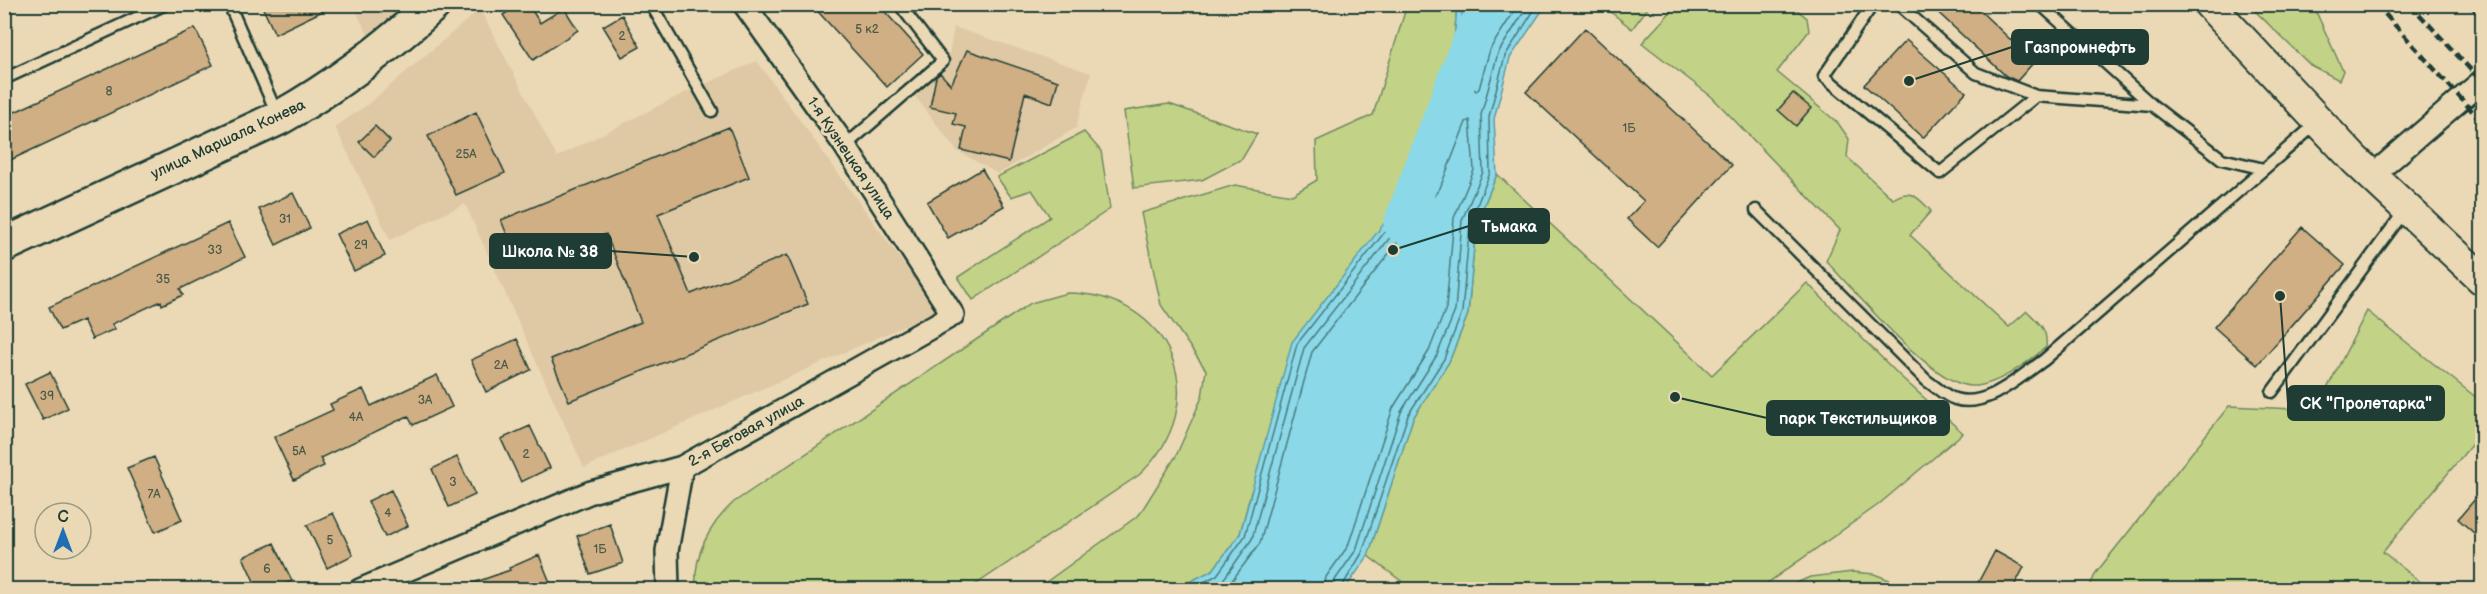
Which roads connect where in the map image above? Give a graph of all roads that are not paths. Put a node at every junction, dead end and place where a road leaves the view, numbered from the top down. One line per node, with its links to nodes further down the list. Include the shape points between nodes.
1 (166, 4): 13 (lane)
2 (229, 4): 18 (lane)
3 (434, 4): 18 (main road, улица Маршала Конева, via 386,48 317,97)
4 (651, 4): 17 (lane)
5 (744, 4): 20 (street, 1-я Кузнецкая улица)
6 (899, 4): 20 (lane, via 943,61)
7 (1873, 4): 15 (lane, via 1824,75 1940,173)
8 (1898, 4): 15 (lane, via 1976,73)
9 (2040, 4): 16 (lane)
10 (2209, 4): 19 (main road)
11 (2477, 4): 12 (lane)
12 (2482, 10)
13 (4, 80)
14 (2482, 81): 22 (street)
15 (2036, 96): 16 (lane)
16 (2152, 105): 21 (lane, via 2222,159)
17 (712, 111)
18 (279, 118): 25 (main road, улица Маршала Конева)
19 (2319, 120): 21 (lane); 22 (main road)
20 (845, 146): 27 (street, 1-я Кузнецкая улица)
21 (2264, 169): 24 (lane, via 2044,360 1995,393 1975,399 1955,399 1927,381)
22 (2372, 176): 23 (main road)
23 (2407, 209): 26 (main road); 28 (lane)
24 (1756, 210)
25 (4, 245)
26 (2482, 279)
27 (953, 315): 29 (street, 2-я Беговая улица)
28 (2272, 392)
29 (682, 467): 30 (street, 2-я Беговая улица, via 591,492); 31 (street, via 667,551)
30 (372, 587)
31 (668, 590)

